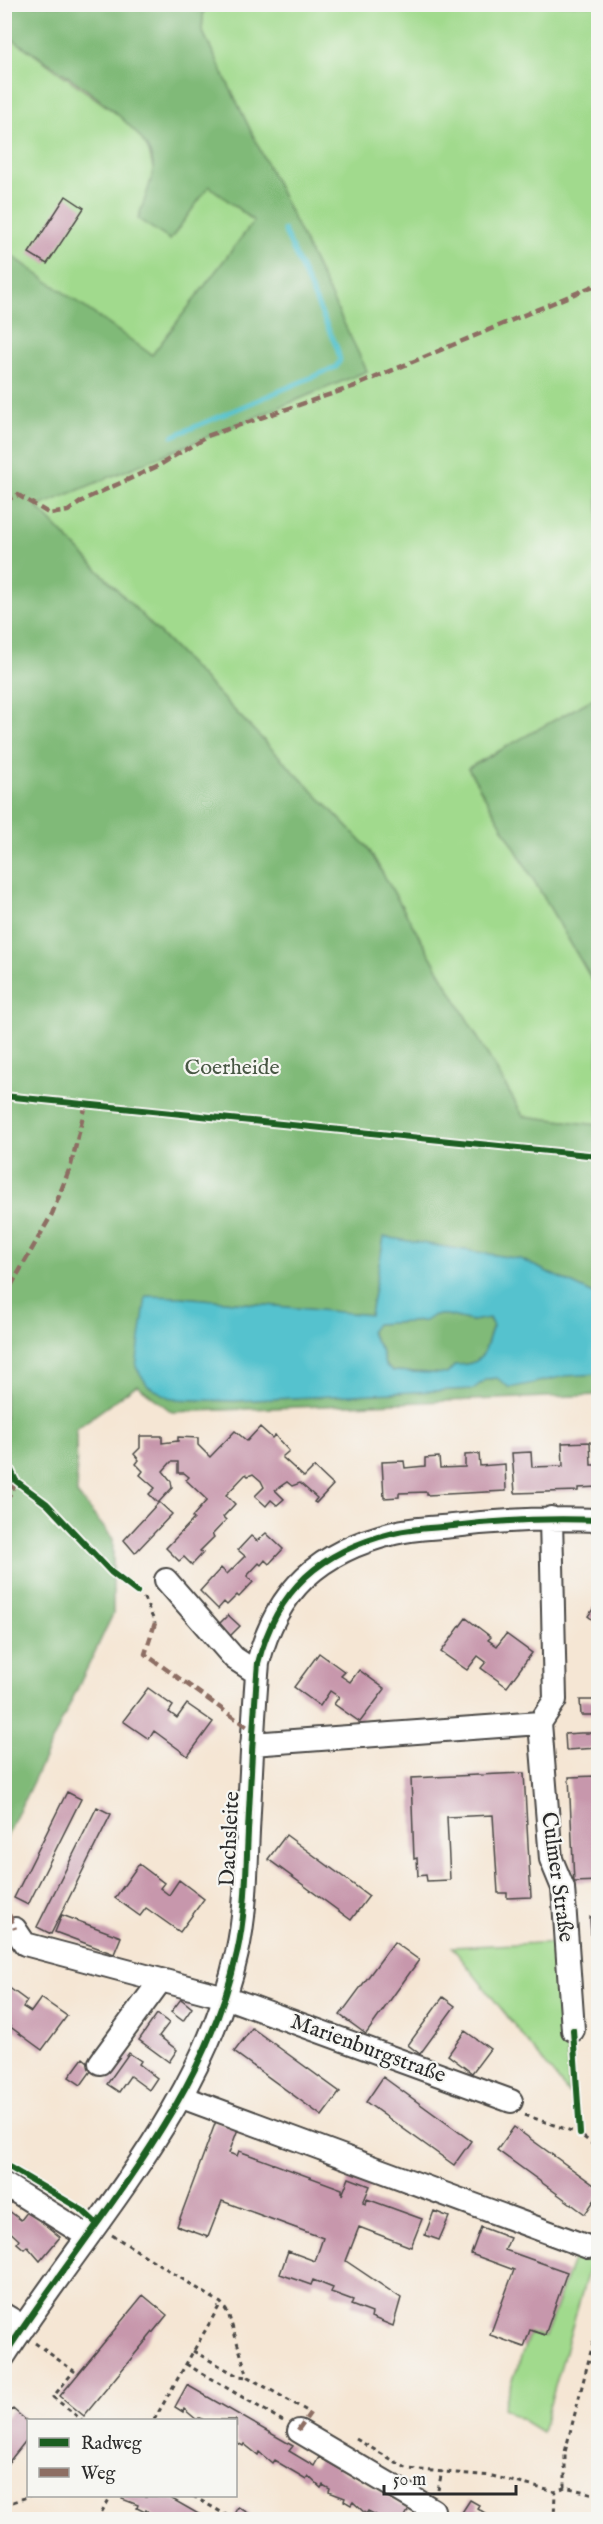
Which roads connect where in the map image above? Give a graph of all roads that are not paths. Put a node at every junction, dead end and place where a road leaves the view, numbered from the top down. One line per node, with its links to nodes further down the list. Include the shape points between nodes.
1 (551, 1518): 2 (street, Dachsleite); 4 (street, Dachsleite, via 396,1532 351,1546 312,1570 287,1597 266,1631); 5 (street, via 555,1700)
2 (598, 1520)
3 (166, 1580): 4 (street, via 234,1658)
4 (257, 1673): 6 (street, Dachsleite)
5 (540, 1723): 6 (street); 10 (street, Culmer Straße, via 551,1859 562,1888)
6 (252, 1744): 9 (street, Dachsleite, via 244,1908)
7 (15, 1929): 8 (street, via 26,1944)
8 (161, 1980): 9 (street); 11 (street)
9 (225, 1997): 12 (street, Dachsleite); 13 (street, Marienburgstraße)
10 (573, 2030)
11 (100, 2063)
12 (182, 2097): 15 (street, Dachsleite); 16 (street)
13 (511, 2101)
14 (4, 2184): 15 (street)
15 (92, 2230): 17 (street, Dachsleite)
16 (588, 2247)
17 (16, 2325): 18 (street, Dachsleite)
18 (4, 2356)
19 (305, 2422): 20 (street)
20 (436, 2500)

